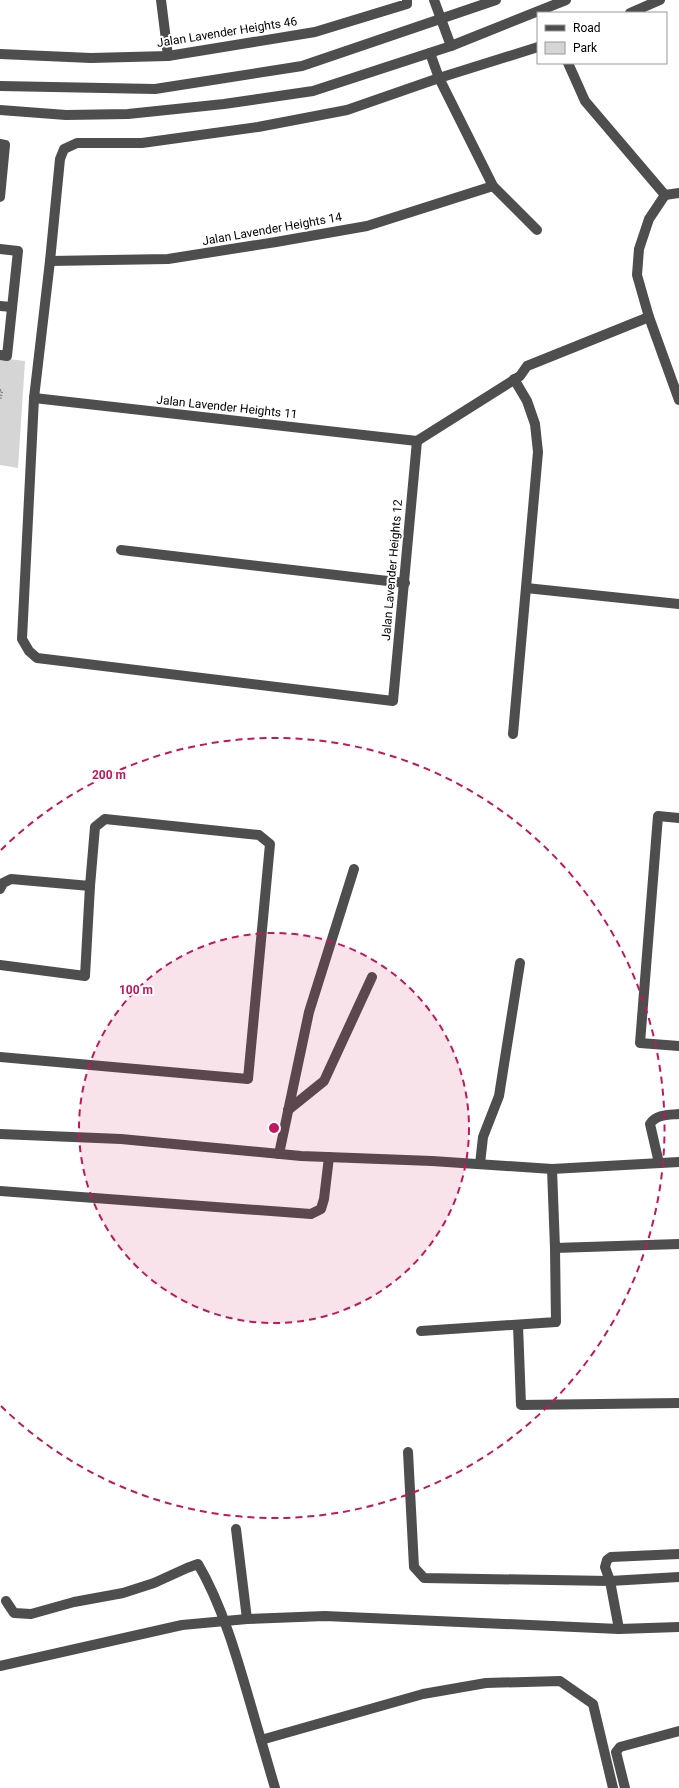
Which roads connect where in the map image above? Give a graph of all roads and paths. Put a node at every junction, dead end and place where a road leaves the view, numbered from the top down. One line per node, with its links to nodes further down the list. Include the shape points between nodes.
1 (161, 0): 13 (street)
2 (434, 0): 8 (street)
3 (496, 0): 8 (street)
4 (566, 0): 9 (street)
5 (660, 0): 7 (street)
6 (407, 2): 13 (street, Jalan Lavender Heights 46, via 315,32)
7 (632, 12)
8 (441, 19): 9 (street); 16 (street, via 302,66 155,89)
9 (451, 46): 11 (street)
10 (537, 47): 15 (street)
11 (430, 53): 15 (street); 17 (street, via 313,91 224,104 128,114 66,115)
12 (0, 54): 13 (street, Jalan Lavender Heights 46, via 91,58)
13 (168, 56)
14 (568, 64): 21 (street, via 584,101)
15 (439, 78): 19 (street); 25 (street, via 346,110 258,127 142,143 77,143 64,149 60,159)
16 (0, 86)
17 (0, 110)
18 (2, 145): 22 (street)
19 (493, 186): 23 (street); 25 (street, Jalan Lavender Heights 14, via 367,226 276,242 168,259)
20 (679, 193): 21 (street)
21 (665, 195): 28 (street, via 649,220 639,249 637,275)
22 (0, 197)
23 (537, 230)
24 (0, 249): 27 (street, via 18,251)
25 (50, 261): 32 (street)
26 (0, 306): 27 (street)
27 (12, 307): 29 (street)
28 (649, 317): 30 (street, via 527,366 520,376); 34 (street)
29 (4, 356)
30 (514, 379): 35 (street); 38 (street, via 527,400 535,424 538,452)
31 (0, 390): 33 (path)
32 (34, 398): 35 (street, Jalan Lavender Heights 11); 37 (street, Jalan Lavender Heights 12, via 22,639 29,651 38,658 392,701)
33 (0, 400)
34 (679, 400)
35 (416, 441): 37 (street, Jalan Lavender Heights 12)
36 (121, 550): 37 (street)
37 (404, 583)
38 (526, 588): 39 (street); 40 (street)
39 (679, 604)
40 (513, 734)
41 (679, 818): 48 (street, via 658,816 640,1043)
42 (354, 869): 50 (street, via 309,1012)
43 (90, 886): 44 (street, via 11,879 3,883); 46 (street, via 84,976); 49 (street, via 95,827 105,819 259,835 270,844 248,1079)
44 (0, 890)
45 (520, 963): 57 (street, via 499,1096 483,1137)
46 (0, 965)
47 (372, 977): 50 (street, via 324,1081)
48 (679, 1046)
49 (0, 1057)
50 (288, 1110): 53 (street)
51 (679, 1114): 55 (street, via 659,1116 650,1124)
52 (0, 1134): 53 (street, via 121,1139)
53 (279, 1154): 54 (street)
54 (329, 1157): 57 (street); 59 (street, via 321,1209 311,1214)
55 (659, 1162): 56 (street); 58 (street)
56 (679, 1162)
57 (480, 1164): 58 (street)
58 (552, 1169): 61 (street)
59 (0, 1191)
60 (679, 1244): 61 (street)
61 (555, 1248): 62 (street, via 556,1322)
62 (518, 1324): 63 (street); 64 (street, via 521,1405)
63 (421, 1331)
64 (679, 1403)
65 (408, 1452): 69 (street, via 414,1567 424,1578)
66 (236, 1529): 71 (street)
67 (679, 1554): 69 (street, via 610,1557 606,1560 605,1567)
68 (679, 1577): 69 (street)
69 (610, 1582): 74 (street)
70 (6, 1601): 72 (street, via 14,1613 31,1614 74,1602 123,1593 198,1564 207,1579)
71 (247, 1619): 72 (street); 74 (street, via 325,1616)
72 (224, 1622): 75 (street, via 182,1625); 77 (street)
73 (679, 1627): 74 (street)
74 (619, 1629)
75 (0, 1666)
76 (679, 1731): 80 (street, via 620,1746 616,1752)
77 (261, 1740): 78 (street); 79 (street, via 423,1694 486,1683 560,1681 593,1704)
78 (275, 1788)
79 (613, 1788)
80 (625, 1788)

